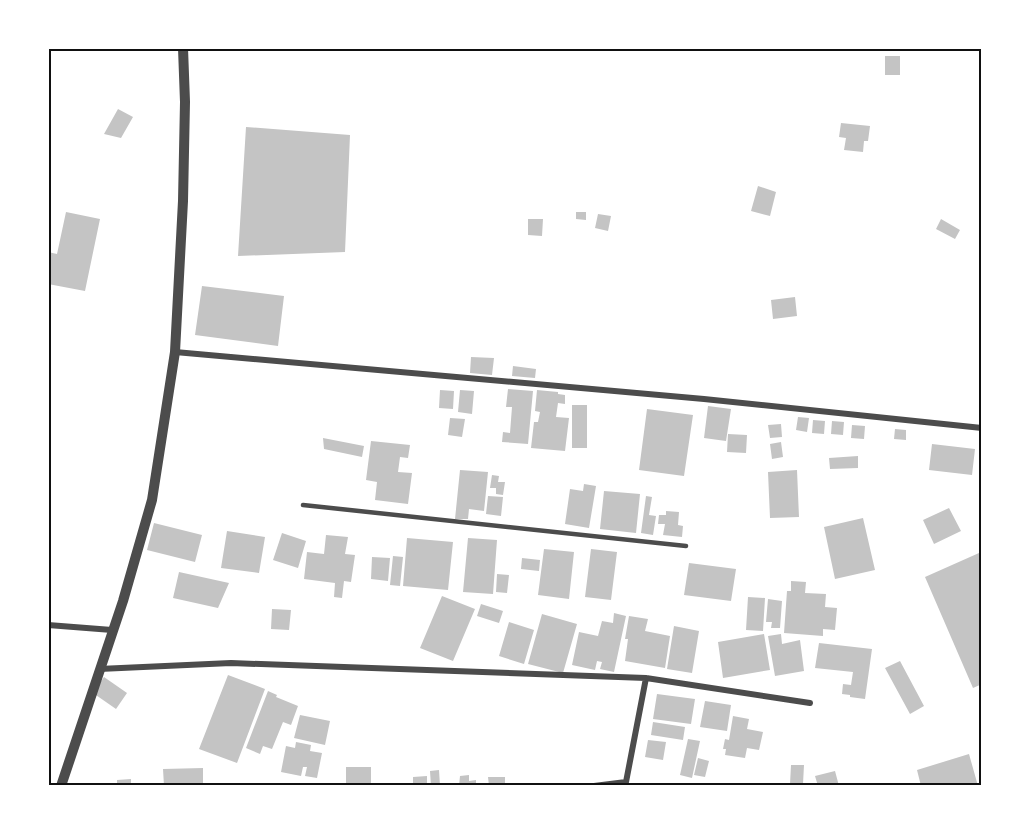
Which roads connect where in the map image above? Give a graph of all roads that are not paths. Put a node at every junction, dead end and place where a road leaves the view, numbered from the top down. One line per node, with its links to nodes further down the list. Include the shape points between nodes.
1 (183, 48): 2 (street, via 183,201)
2 (175, 352): 3 (street); 7 (street, via 152,500)
3 (982, 428)
4 (303, 505): 5 (lane)
5 (686, 546)
6 (48, 626): 7 (street)
7 (112, 630): 8 (street)
8 (99, 669): 9 (street, via 231,663); 11 (street)
9 (646, 678): 10 (street); 12 (street, via 626,782)
10 (810, 703)
11 (61, 786)
12 (594, 786)

